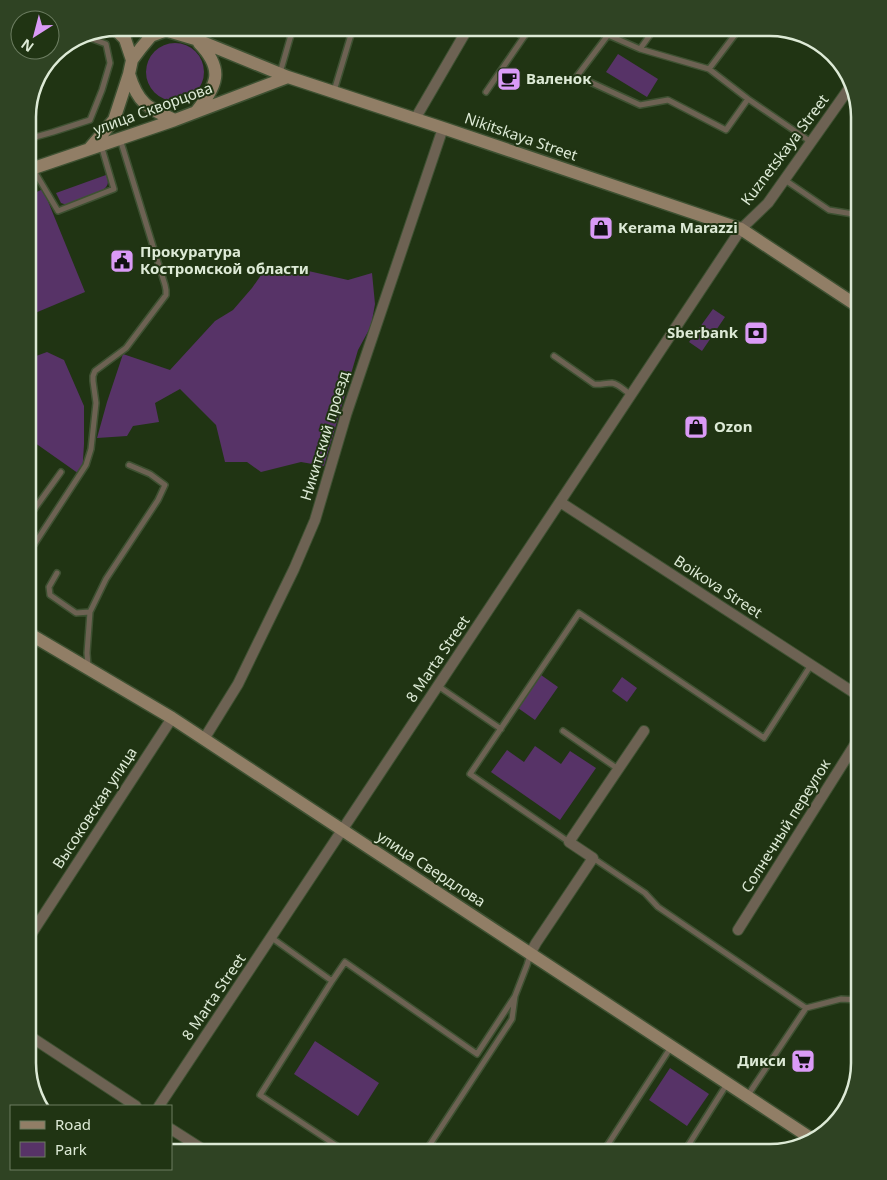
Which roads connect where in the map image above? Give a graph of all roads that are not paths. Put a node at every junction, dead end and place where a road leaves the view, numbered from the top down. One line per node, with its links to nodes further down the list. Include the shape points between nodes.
1 (121, 36): 15 (street)
2 (151, 36): 15 (street)
3 (199, 36): 23 (street, via 215,71 214,84)
4 (203, 36): 18 (street, Nikitskaya Street)
5 (292, 36): 18 (lane)
6 (350, 36): 19 (lane)
7 (463, 36): 24 (street)
8 (607, 36): 22 (lane, via 577,76 640,105 668,100 726,130)
9 (610, 36): 14 (lane)
10 (650, 36): 14 (lane)
11 (734, 36): 16 (lane)
12 (524, 37): 20 (lane)
13 (95, 40): 27 (lane, via 106,44 110,62 90,120)
14 (640, 50): 16 (lane)
15 (132, 60): 17 (street)
16 (709, 69): 22 (lane)
17 (129, 74): 25 (street, via 133,89 143,103); 31 (street, via 114,120)
18 (284, 76): 19 (street, Nikitskaya Street); 23 (street, улица Скворцова)
19 (333, 92): 24 (street, Nikitskaya Street)
20 (486, 92)
21 (847, 93): 29 (street, Kuznetskaya Street)
22 (748, 99): 29 (lane)
23 (195, 112): 25 (street, улица Скворцова)
24 (415, 118): 26 (street, Nikitskaya Street)
25 (175, 120): 28 (street, улица Скворцова)
26 (443, 128): 36 (street, Nikitskaya Street); 56 (street, Никитский проезд, via 346,415 315,520 238,684)
27 (36, 136)
28 (120, 139): 30 (street, улица Скворцова); 44 (lane, via 166,295 126,348 95,371 96,403 86,465)
29 (812, 142): 34 (street, Kuznetskaya Street)
30 (101, 145): 31 (street, улица Скворцова); 33 (lane, via 114,189 58,211)
31 (88, 149): 32 (street, улица Скворцова)
32 (36, 167)
33 (36, 178)
34 (785, 180): 35 (lane, via 829,210); 36 (street, Kuznetskaya Street)
35 (851, 214)
36 (742, 229): 37 (street, Nikitskaya Street); 39 (street, 8 Marta Street)
37 (851, 300)
38 (554, 356): 39 (lane, via 594,384 613,383)
39 (631, 395): 42 (street, 8 Marta Street)
40 (129, 465): 46 (lane, via 166,485 106,580)
41 (61, 472): 43 (lane)
42 (560, 502): 48 (street, Boikova Street); 50 (street, 8 Marta Street)
43 (36, 507)
44 (36, 542)
45 (56, 573): 46 (lane, via 49,586 50,595 76,613)
46 (90, 612): 49 (lane)
47 (36, 638): 49 (street, улица Свердлова)
48 (811, 666): 51 (street, Boikova Street); 53 (lane, via 764,738 579,613)
49 (88, 668): 52 (street, улица Свердлова)
50 (438, 686): 53 (lane); 59 (street, 8 Marta Street)
51 (851, 690)
52 (172, 718): 56 (street, улица Свердлова); 62 (street, Высоковская улица)
53 (501, 729): 60 (lane, via 470,774)
54 (563, 731): 58 (lane)
55 (644, 731): 58 (street)
56 (204, 739): 59 (street, улица Свердлова)
57 (851, 752): 63 (street, Солнечный переулок)
58 (618, 769): 60 (street)
59 (342, 830): 64 (street, 8 Marta Street); 65 (street, улица Свердлова)
60 (569, 842): 61 (street)
61 (593, 858): 65 (street); 69 (lane, via 645,894 658,907)
62 (36, 927)
63 (738, 930)
64 (272, 938): 66 (lane); 75 (street, 8 Marta Street)
65 (530, 954): 67 (lane); 71 (street, улица Свердлова)
66 (332, 981): 67 (lane, via 345,962 476,1054); 79 (lane, via 260,1095)
67 (515, 996): 80 (lane, via 512,1019)
68 (851, 999): 69 (lane, via 841,998)
69 (806, 1008): 73 (lane)
70 (36, 1040): 74 (street)
71 (671, 1046): 72 (street, улица Свердлова); 81 (lane)
72 (728, 1084): 73 (street, улица Свердлова); 82 (lane)
73 (747, 1096): 77 (street, улица Свердлова)
74 (134, 1105)
75 (160, 1105)
76 (172, 1130): 78 (street)
77 (805, 1135)
78 (194, 1144)
79 (334, 1144)
80 (430, 1144)
81 (608, 1144)
82 (689, 1144)

